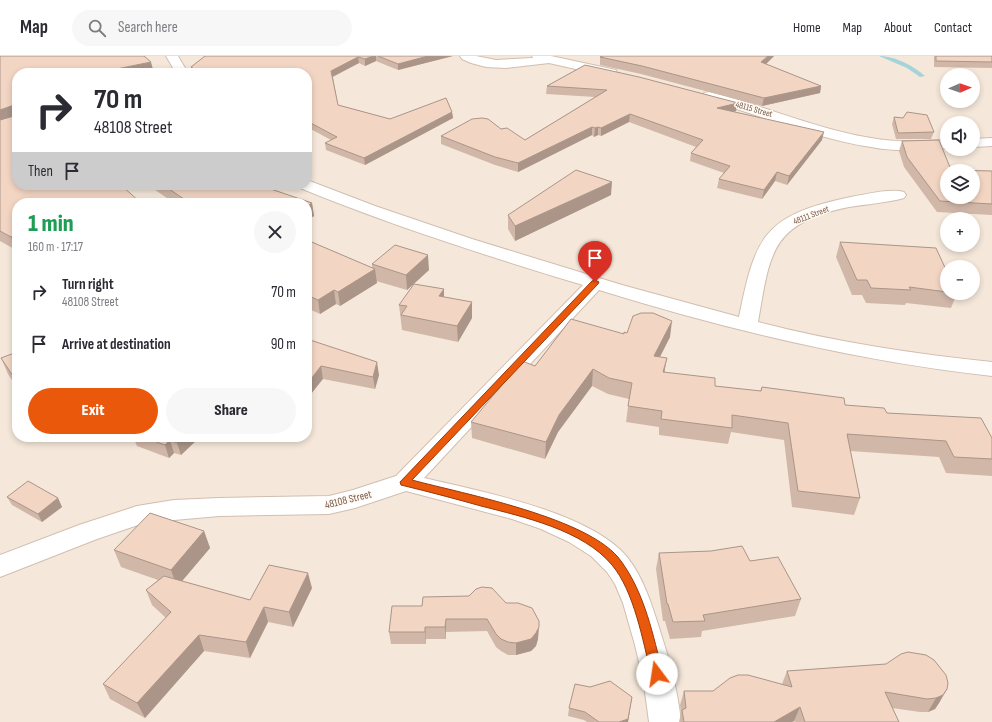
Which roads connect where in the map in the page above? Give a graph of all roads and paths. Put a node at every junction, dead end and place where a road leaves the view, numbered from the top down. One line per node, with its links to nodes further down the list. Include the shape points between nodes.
1 (172, 56): 4 (street)
2 (466, 56): 3 (street, via 493,65)
3 (543, 58): 5 (street)
4 (179, 68)
5 (621, 75)
6 (698, 94): 9 (street, 48115 Street, via 871,143 910,146)
7 (992, 142): 8 (street)
8 (980, 143)
9 (940, 144)
10 (312, 187): 12 (street, via 436,234)
11 (898, 195): 13 (street, 48111 Street, via 822,209 798,217 782,227 773,237 758,270)
12 (595, 282): 13 (street); 15 (street, 48108 Street)
13 (747, 326): 14 (street, via 807,341)
14 (992, 369)
15 (405, 482): 16 (street, 48108 Street, via 329,505 189,509 137,516); 17 (street, via 526,514 597,544 616,563 631,587 646,629 665,703)
16 (0, 566)
17 (665, 722)

